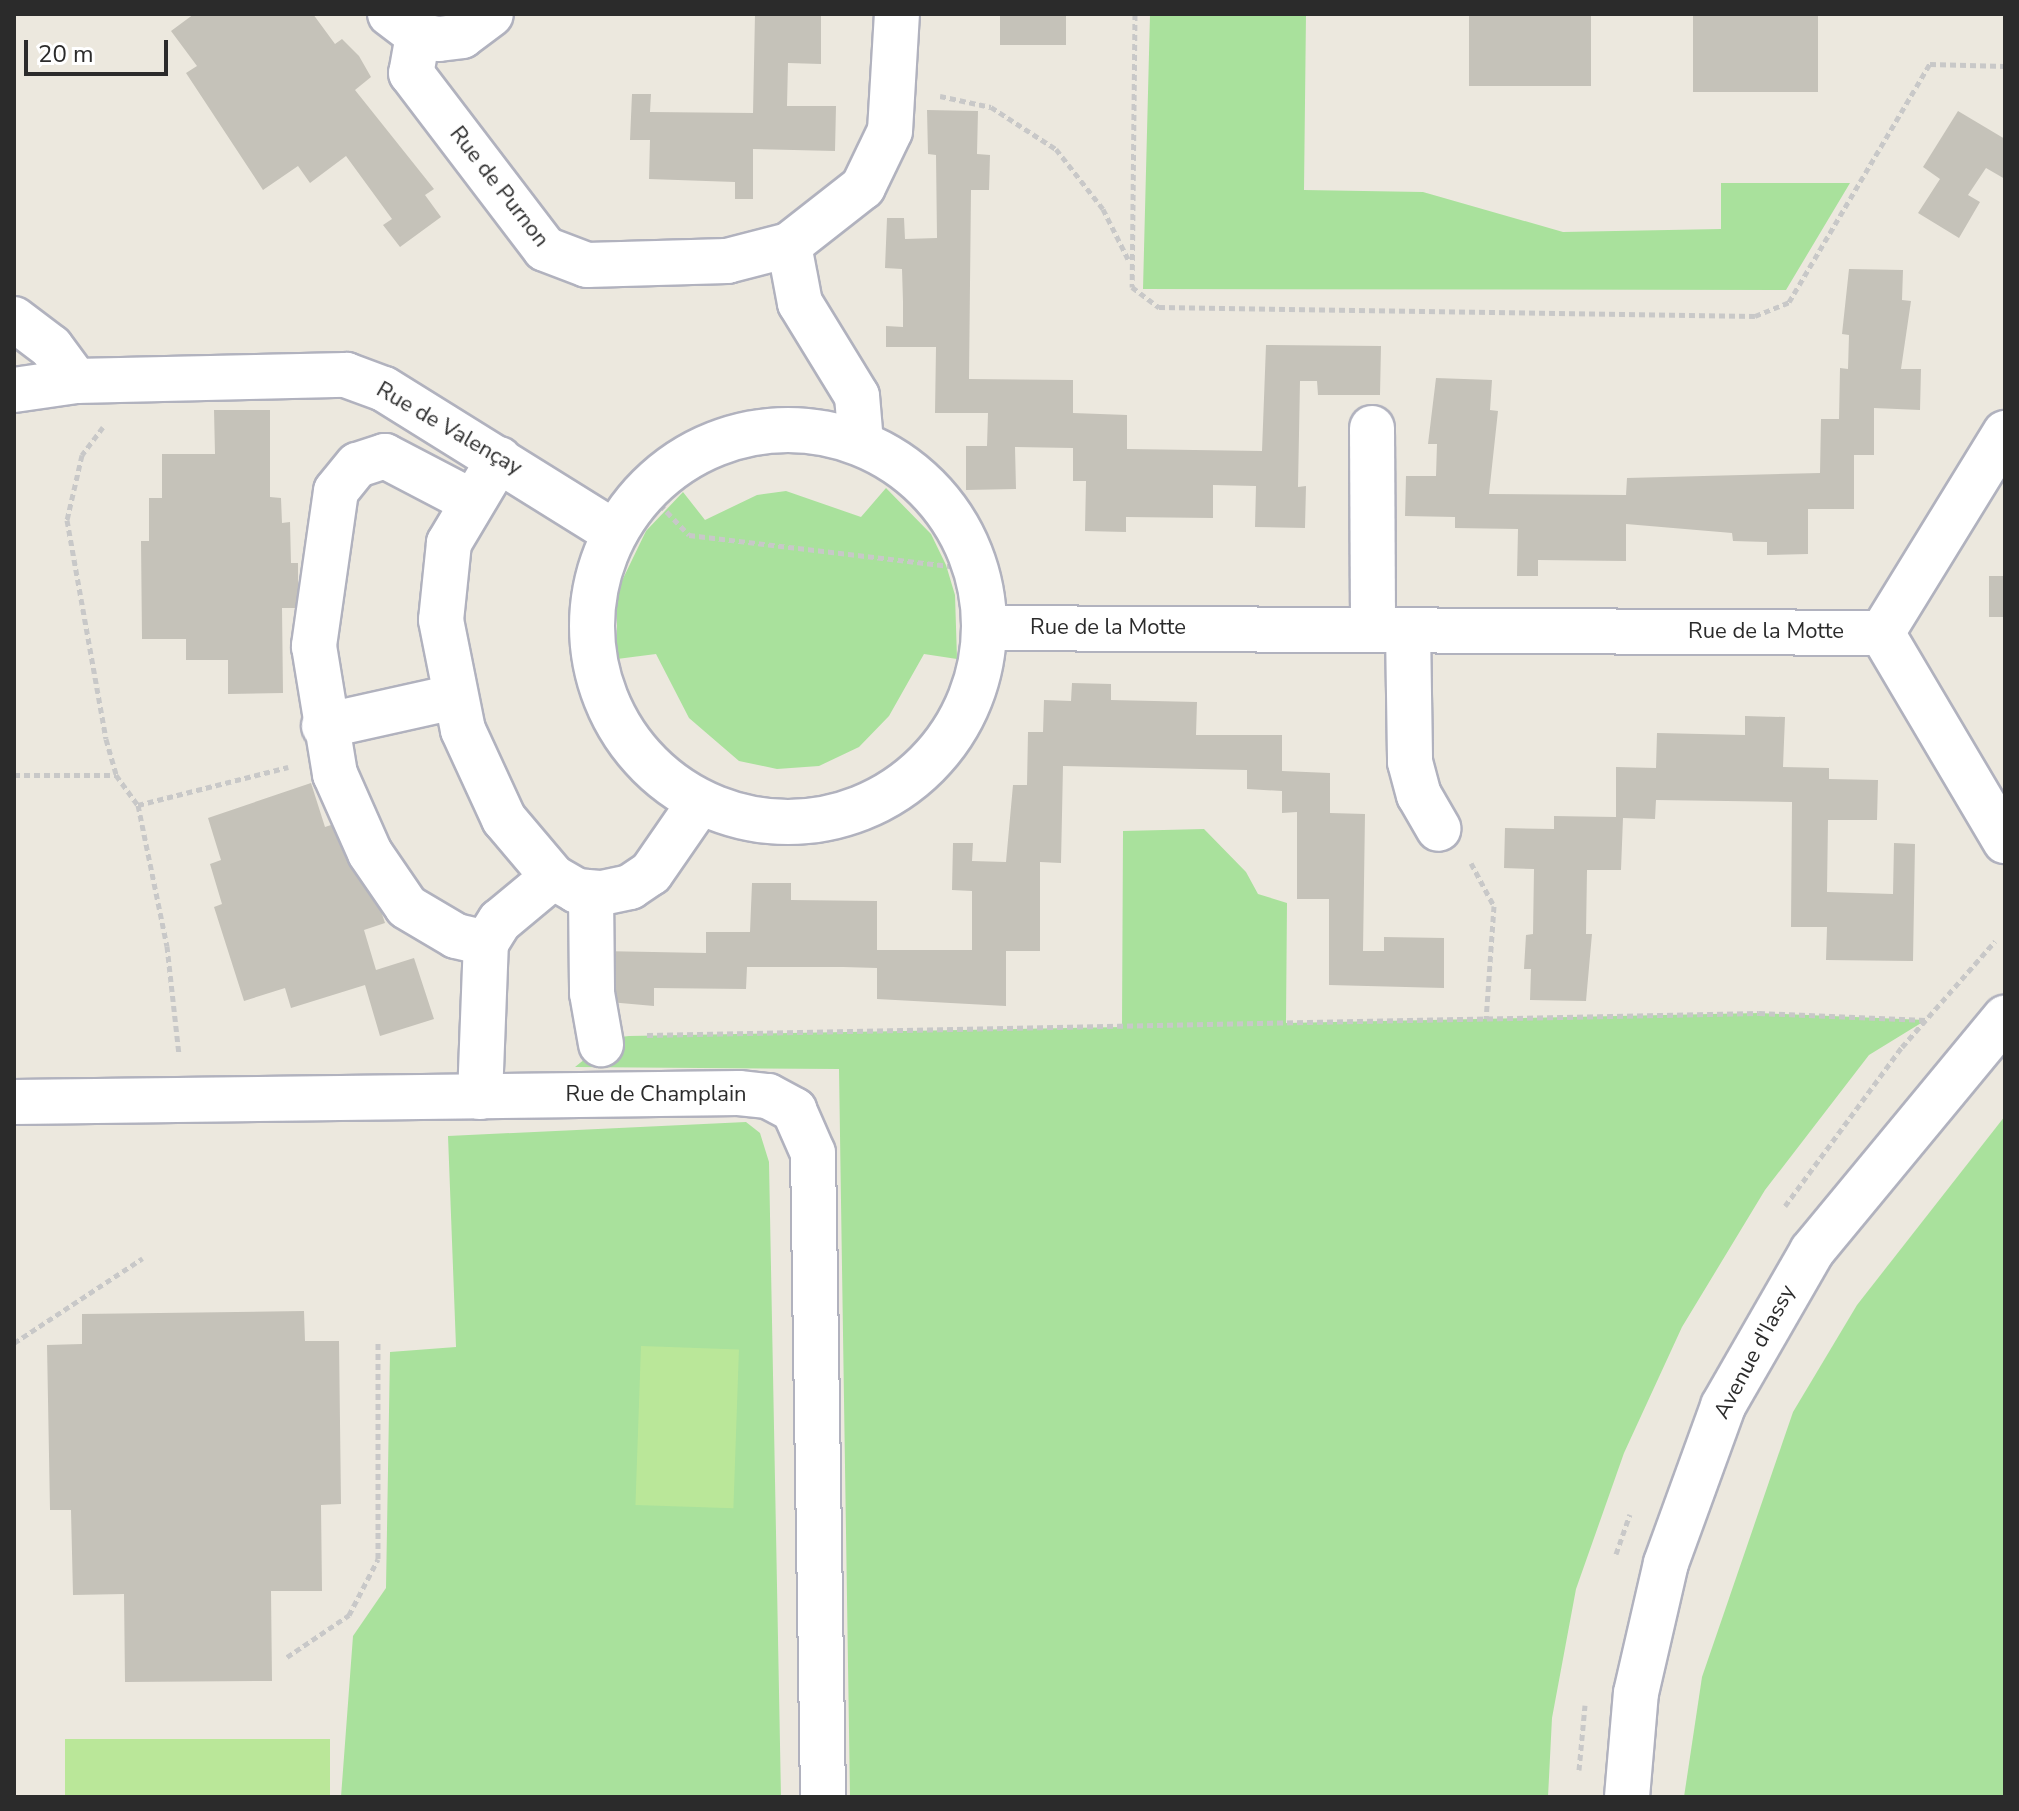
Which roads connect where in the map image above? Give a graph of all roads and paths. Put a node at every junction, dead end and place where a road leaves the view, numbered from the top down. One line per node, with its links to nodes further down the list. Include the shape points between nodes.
1 (491, 14): 4 (street, Rue de Purnon, via 462,36)
2 (897, 14): 6 (street, Rue de Purnon)
3 (1135, 14): 8 (path)
4 (404, 24): 7 (street, Rue de Purnon, via 411,73 545,249 566,261 727,261)
5 (2005, 66): 8 (path, via 1930,64 1789,302 1755,316 1159,307 1132,287)
6 (896, 88): 7 (street, Rue de Purnon, via 890,131 863,187); 8 (path, via 991,107 1056,149 1103,209)
7 (789, 245): 14 (street, via 800,303 852,382)
8 (1130, 263)
9 (14, 319): 10 (street)
10 (94, 381): 11 (street, Rue de Valençay); 15 (street, Rue de Valençay, via 346,375 384,389); 26 (path, via 107,422 82,455 67,520 92,681)
11 (14, 390)
12 (1372, 428): 21 (street)
13 (2005, 433): 22 (street)
14 (861, 443): 16 (street, via 786,429 733,437 685,459); 19 (street, via 923,482 951,514)
15 (499, 459): 17 (street); 18 (street, Rue de Valençay)
16 (646, 490): 18 (street); 19 (path, via 689,535)
17 (469, 500): 23 (street, via 449,543 441,587); 24 (street, via 385,456 357,465 336,491 316,597 314,646)
18 (615, 533): 27 (street, via 597,576 591,623 601,689 643,760)
19 (975, 569): 20 (street)
20 (987, 628): 21 (street, Rue de la Motte); 27 (street, via 970,702 952,736 927,766 892,793 856,811 805,821 740,817)
21 (1390, 630): 22 (street, Rue de la Motte); 29 (street, via 1410,762 1419,795)
22 (1882, 633): 30 (street)
23 (454, 697): 24 (street); 31 (street, via 488,790)
24 (328, 742): 28 (path); 32 (street, via 370,853 407,907 456,936)
25 (14, 775): 26 (path)
26 (116, 775): 28 (path)
27 (700, 802): 31 (street, via 651,873 630,887)
28 (138, 805): 38 (path, via 175,991)
29 (1439, 829): 34 (path, via 1479,874 1494,906)
30 (2005, 841)
31 (572, 885): 32 (street, via 500,921); 36 (street)
32 (486, 943): 37 (street)
33 (2005, 1018): 45 (street, Avenue d'Iassy, via 1812,1251 1723,1406 1666,1563 1636,1693)
34 (1486, 1019): 35 (path, via 1759,1013); 36 (path, via 846,1028 629,1036)
35 (1926, 1020)
36 (601, 1044)
37 (480, 1097): 38 (street, Rue de Champlain); 44 (street, Rue de Champlain, via 755,1095 781,1100 804,1125 813,1153)
38 (182, 1100): 39 (street, Rue de Champlain)
39 (14, 1102)
40 (143, 1258): 42 (path)
41 (378, 1341): 43 (path, via 378,1559 349,1615)
42 (14, 1343)
43 (287, 1657)
44 (823, 1797)
45 (1627, 1797)

